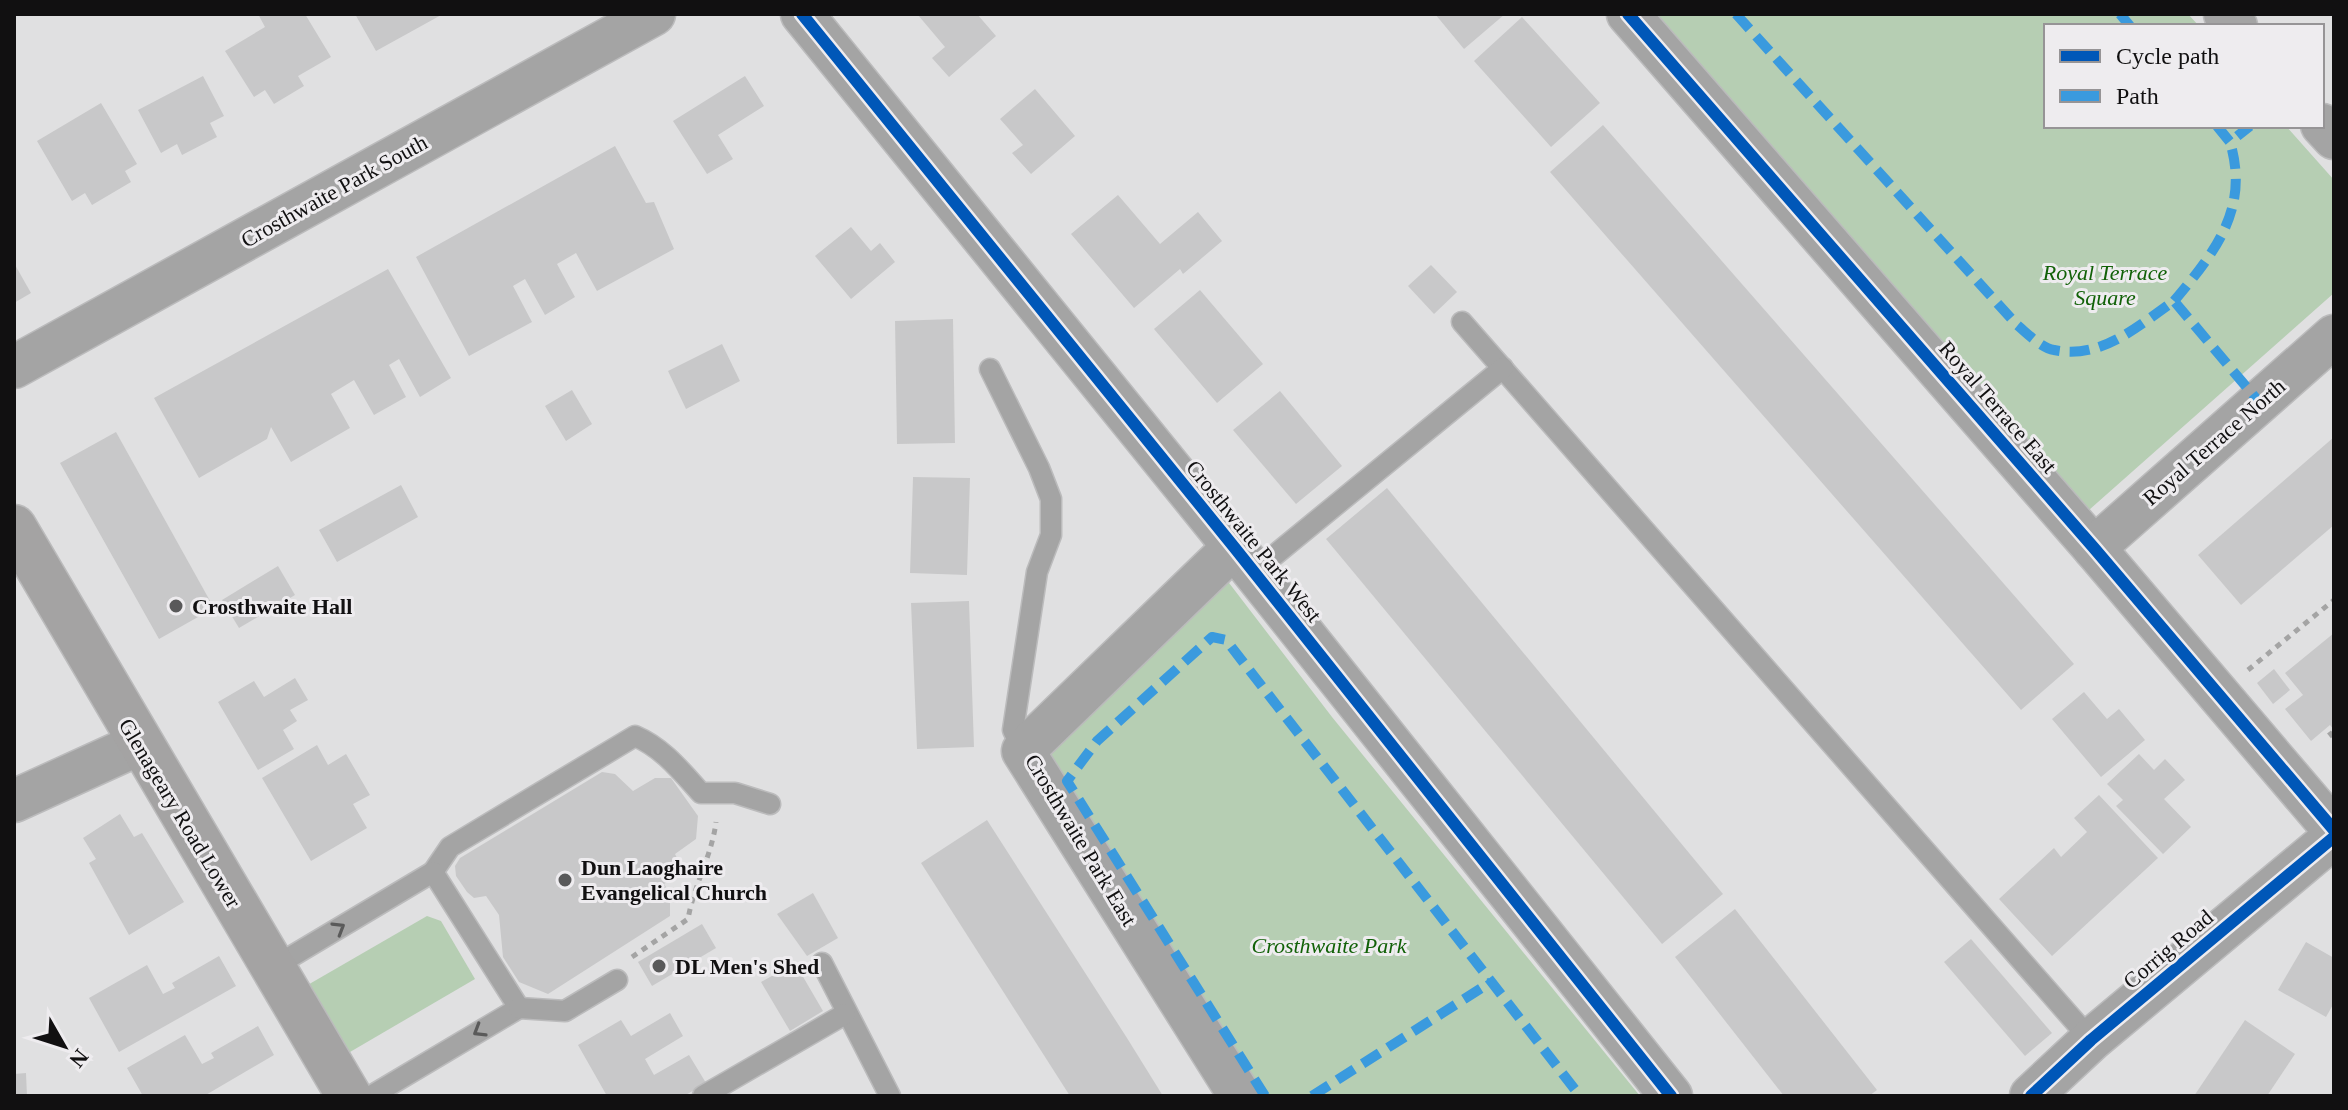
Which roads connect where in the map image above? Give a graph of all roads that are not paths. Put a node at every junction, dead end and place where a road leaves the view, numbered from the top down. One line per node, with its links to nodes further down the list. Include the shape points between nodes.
1 (654, 14): 6 (street, Crosthwaite Park South)
2 (802, 14): 11 (street, Crosthwaite Park West)
3 (1628, 14): 10 (street, Royal Terrace East)
4 (1462, 322): 7 (lane)
5 (2334, 336): 10 (street, Royal Terrace North)
6 (14, 367)
7 (1503, 368): 11 (lane); 23 (lane)
8 (990, 369): 13 (lane, via 1051,499 1051,535 1037,572 1013,730)
9 (14, 527): 12 (main road, Glenageary Road Lower)
10 (2094, 548): 16 (street, Royal Terrace East)
11 (1244, 559): 13 (street, Crosthwaite Park East); 29 (street, Crosthwaite Park West)
12 (139, 744): 14 (street); 19 (main road, Glenageary Road Lower)
13 (1023, 751): 28 (street, Crosthwaite Park East)
14 (14, 801)
15 (770, 804): 17 (lane, via 735,793 701,793 674,763 635,736 450,847)
16 (2330, 846): 23 (street, Corrig Road)
17 (433, 872): 19 (lane, one-way to 17); 21 (lane)
18 (822, 963): 22 (lane)
19 (272, 968): 24 (main road, Glenageary Road Lower)
20 (617, 980): 21 (lane, via 565,1011)
21 (519, 1008): 25 (lane, one-way to 25)
22 (845, 1014): 26 (lane); 27 (lane)
23 (2091, 1040): 30 (street, Corrig Road)
24 (349, 1096)
25 (371, 1096)
26 (703, 1096)
27 (890, 1096)
28 (1240, 1096)
29 (1671, 1096)
30 (2031, 1096)

